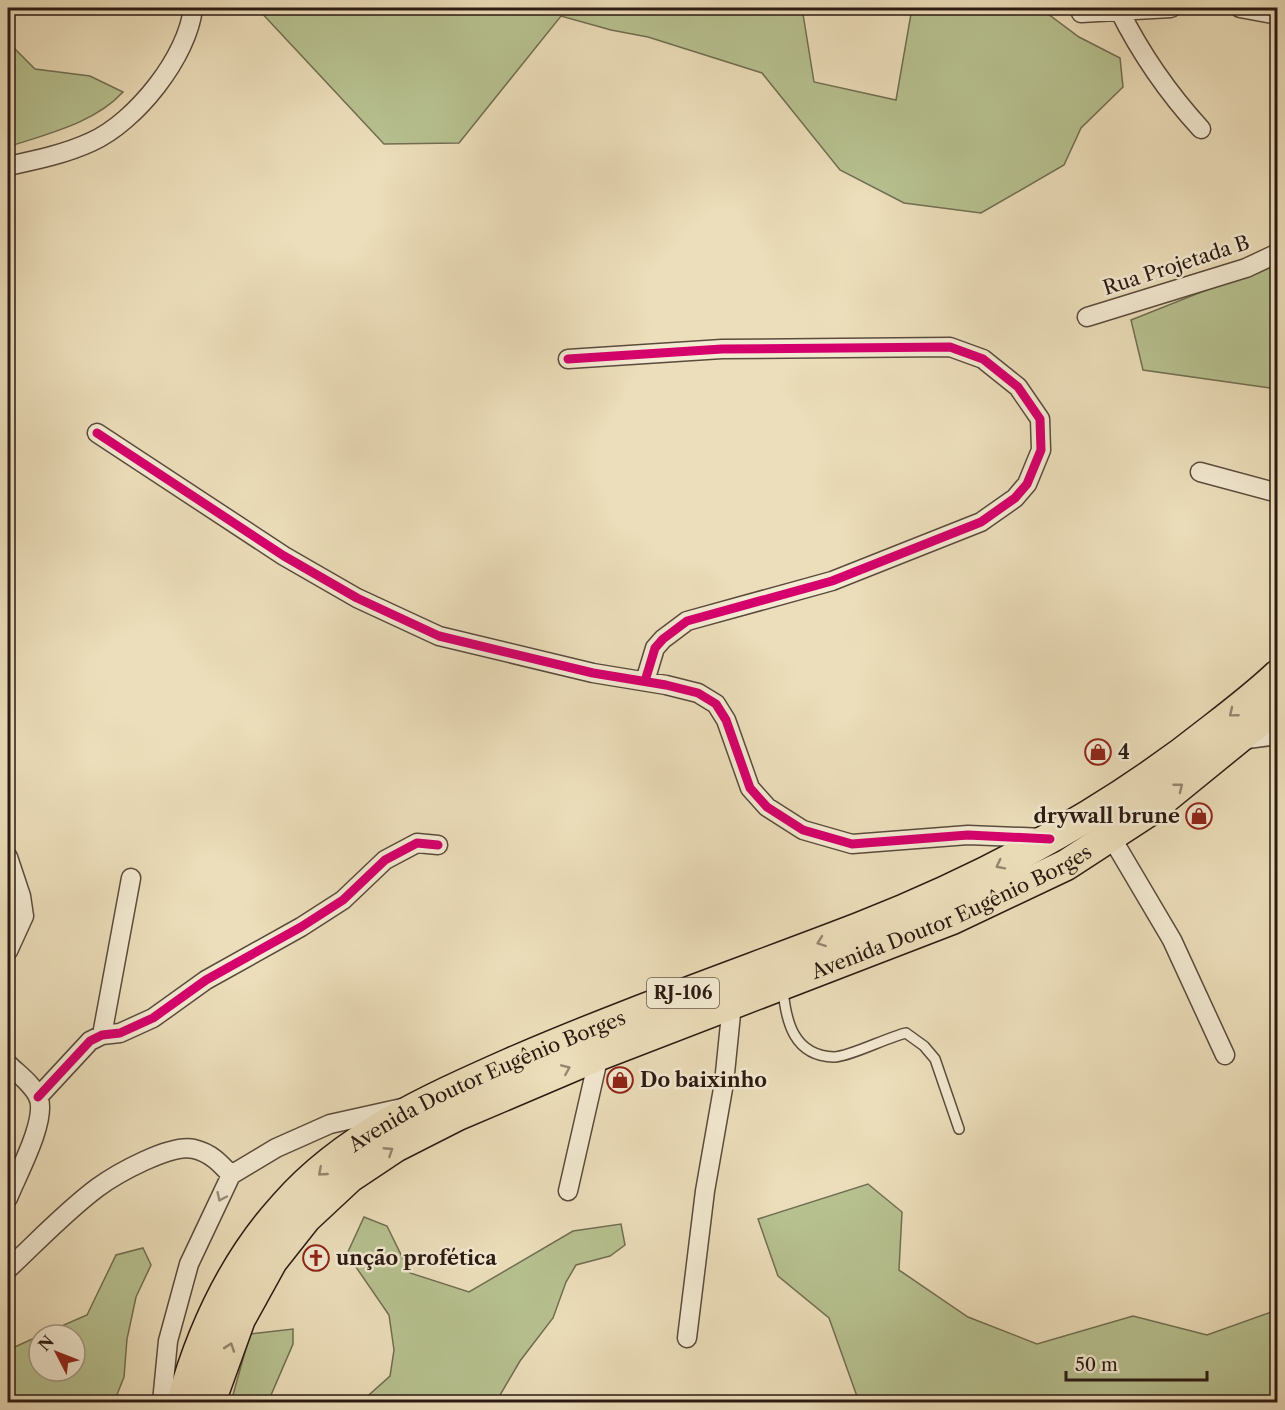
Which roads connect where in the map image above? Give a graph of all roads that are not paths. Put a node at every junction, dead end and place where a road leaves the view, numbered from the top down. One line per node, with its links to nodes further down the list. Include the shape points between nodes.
1 (193, 8): 8 (street, via 181,49 159,84 118,124 82,146)
2 (1171, 8): 4 (street)
3 (1240, 8): 6 (street)
4 (1119, 10): 5 (street); 7 (street, via 1136,45)
5 (1081, 13)
6 (1278, 15)
7 (1201, 129)
8 (8, 166)
9 (1278, 253): 10 (street, Rua Projetada B, via 1245,268)
10 (1087, 317)
11 (568, 359): 16 (street, via 722,349 950,347 983,359 1018,387 1040,419 1041,450 1027,484 1015,498 981,522 832,581 687,621 655,648)
12 (97, 433): 16 (street, via 284,556 357,598 419,627 439,636 516,655)
13 (1200, 472): 14 (street)
14 (1278, 493)
15 (1278, 675): 21 (highway, Avenida Doutor Eugênio Borges / RJ-106, one-way to 21, via 1132,790)
16 (645, 681): 21 (street, via 698,693 716,704 739,750 750,788 767,807 803,830 852,844 968,835)
17 (1278, 706): 19 (highway, Avenida Doutor Eugênio Borges / RJ-106)
18 (1278, 735): 19 (street)
19 (1239, 740): 20 (highway, Avenida Doutor Eugênio Borges / RJ-106, one-way to 19, via 1149,811)
20 (1110, 835): 26 (highway, Avenida Doutor Eugênio Borges / RJ-106, via 1066,865 952,919); 30 (street, via 1172,940)
21 (1050, 839): 33 (highway, Avenida Doutor Eugênio Borges / RJ-106, one-way to 33, via 961,885 545,1048)
22 (438, 845): 28 (street, via 417,843 385,860 343,900 301,927 206,980 153,1018 120,1033)
23 (8, 857): 25 (street, via 24,916)
24 (131, 878): 28 (street)
25 (8, 951)
26 (782, 985): 27 (highway, Avenida Doutor Eugênio Borges / RJ-106); 34 (lane, via 786,1021 797,1040 816,1053 836,1057 906,1033 924,1046 935,1059)
27 (732, 1004): 29 (highway, Avenida Doutor Eugênio Borges / RJ-106); 39 (street)
28 (102, 1035): 32 (street, via 90,1041)
29 (599, 1055): 36 (street); 42 (highway, Avenida Doutor Eugênio Borges / RJ-106, one-way to 29, via 240,1319 272,1261 306,1218 350,1177 395,1146 458,1115)
30 (1225, 1055)
31 (8, 1064): 32 (street)
32 (38, 1097): 37 (street, via 37,1128)
33 (418, 1105): 35 (street, via 330,1124 276,1148); 41 (highway, Avenida Doutor Eugênio Borges / RJ-106, one-way to 41, via 374,1131 286,1202 254,1243 217,1303)
34 (959, 1130)
35 (231, 1175): 38 (street, via 213,1156 192,1148 151,1158 98,1187); 40 (street, one-way to 40, via 189,1264 168,1341)
36 (568, 1191)
37 (8, 1198)
38 (8, 1269)
39 (687, 1338)
40 (162, 1402)
41 (182, 1402)
42 (210, 1402)

